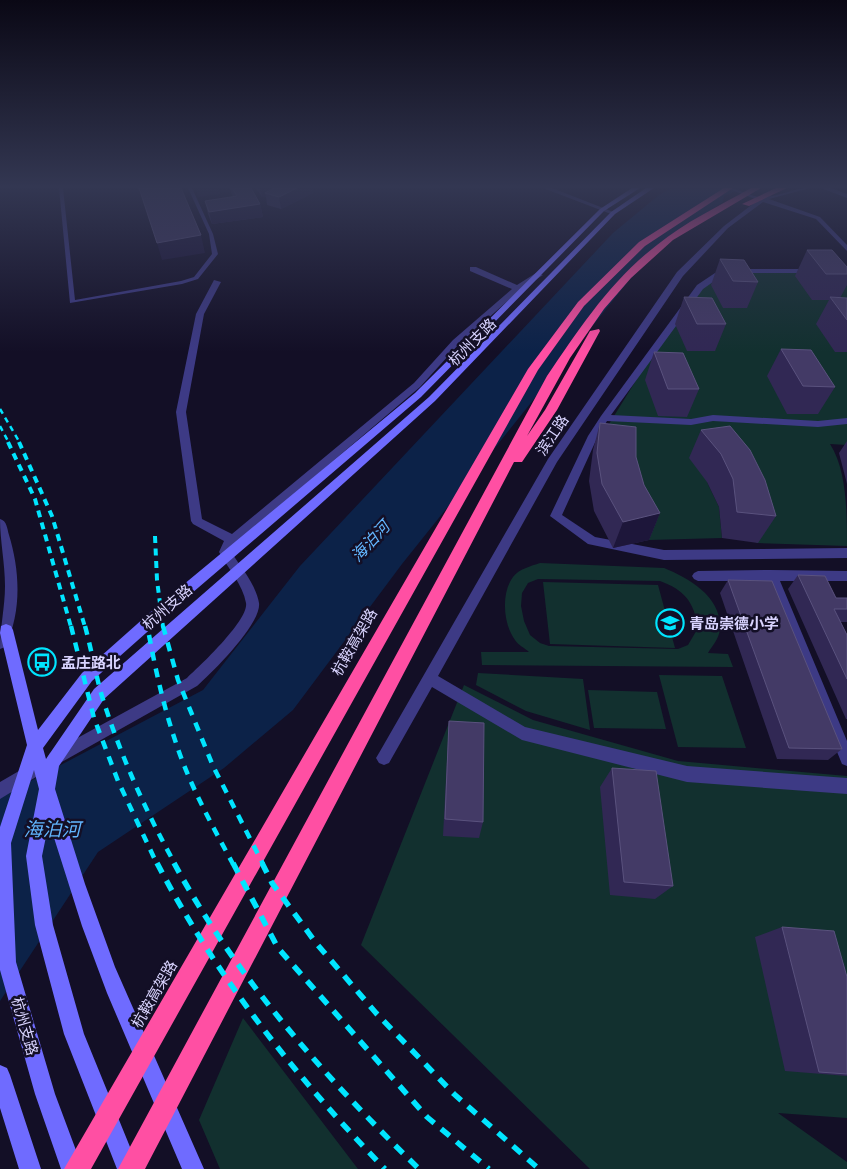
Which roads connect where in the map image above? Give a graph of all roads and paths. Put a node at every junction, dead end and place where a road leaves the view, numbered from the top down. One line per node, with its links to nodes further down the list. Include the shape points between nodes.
1 (66, 243): 2 (lane, via 72,302 196,278 215,254)
2 (213, 243)
3 (570, 243): 12 (main road)
4 (580, 243): 14 (main road, 杭州支路)
5 (634, 243): 15 (highway, via 585,288 550,334)
6 (644, 243): 15 (highway, 杭鞍高架路, via 581,304)
7 (667, 243): 19 (highway, via 634,270 598,308 553,376)
8 (681, 243): 19 (highway, via 663,253 627,288 591,336 551,410)
9 (711, 243): 26 (street, 滨江路, via 680,274 552,461)
10 (472, 270): 14 (street)
11 (847, 270): 16 (street, via 746,271 718,275 700,287)
12 (539, 275): 14 (street)
13 (217, 282): 20 (street, via 200,314 181,412 197,521)
14 (520, 296): 20 (street, via 456,342 417,385); 33 (main road, 杭州支路, via 418,396 87,677 33,749 3,843 7,962 45,1094); 35 (main road, 杭州支路, via 432,399 99,694 52,763 34,856 44,925 74,1034)
15 (524, 384): 34 (highway, 杭鞍高架路)
16 (604, 418): 17 (street, via 690,422 713,418 818,424); 21 (street, via 556,516 592,541 664,555)
17 (847, 421)
18 (0, 523): 25 (street, via 7,544 12,601)
19 (468, 536): 35 (highway)
20 (233, 540): 30 (street, via 225,552 250,594 253,606 248,620 207,669 192,682)
21 (847, 553)
22 (698, 576): 23 (street)
23 (771, 576): 24 (street); 28 (street)
24 (847, 576)
25 (3, 637): 36 (main road, via 66,849 106,968)
26 (430, 678): 27 (street, 滨江路); 29 (street, via 522,734 687,774)
27 (384, 758)
28 (847, 759)
29 (847, 786)
30 (0, 791)
31 (0, 1075): 32 (main road)
32 (30, 1169)
33 (72, 1169)
34 (77, 1169)
35 (129, 1169)
36 (193, 1169)

